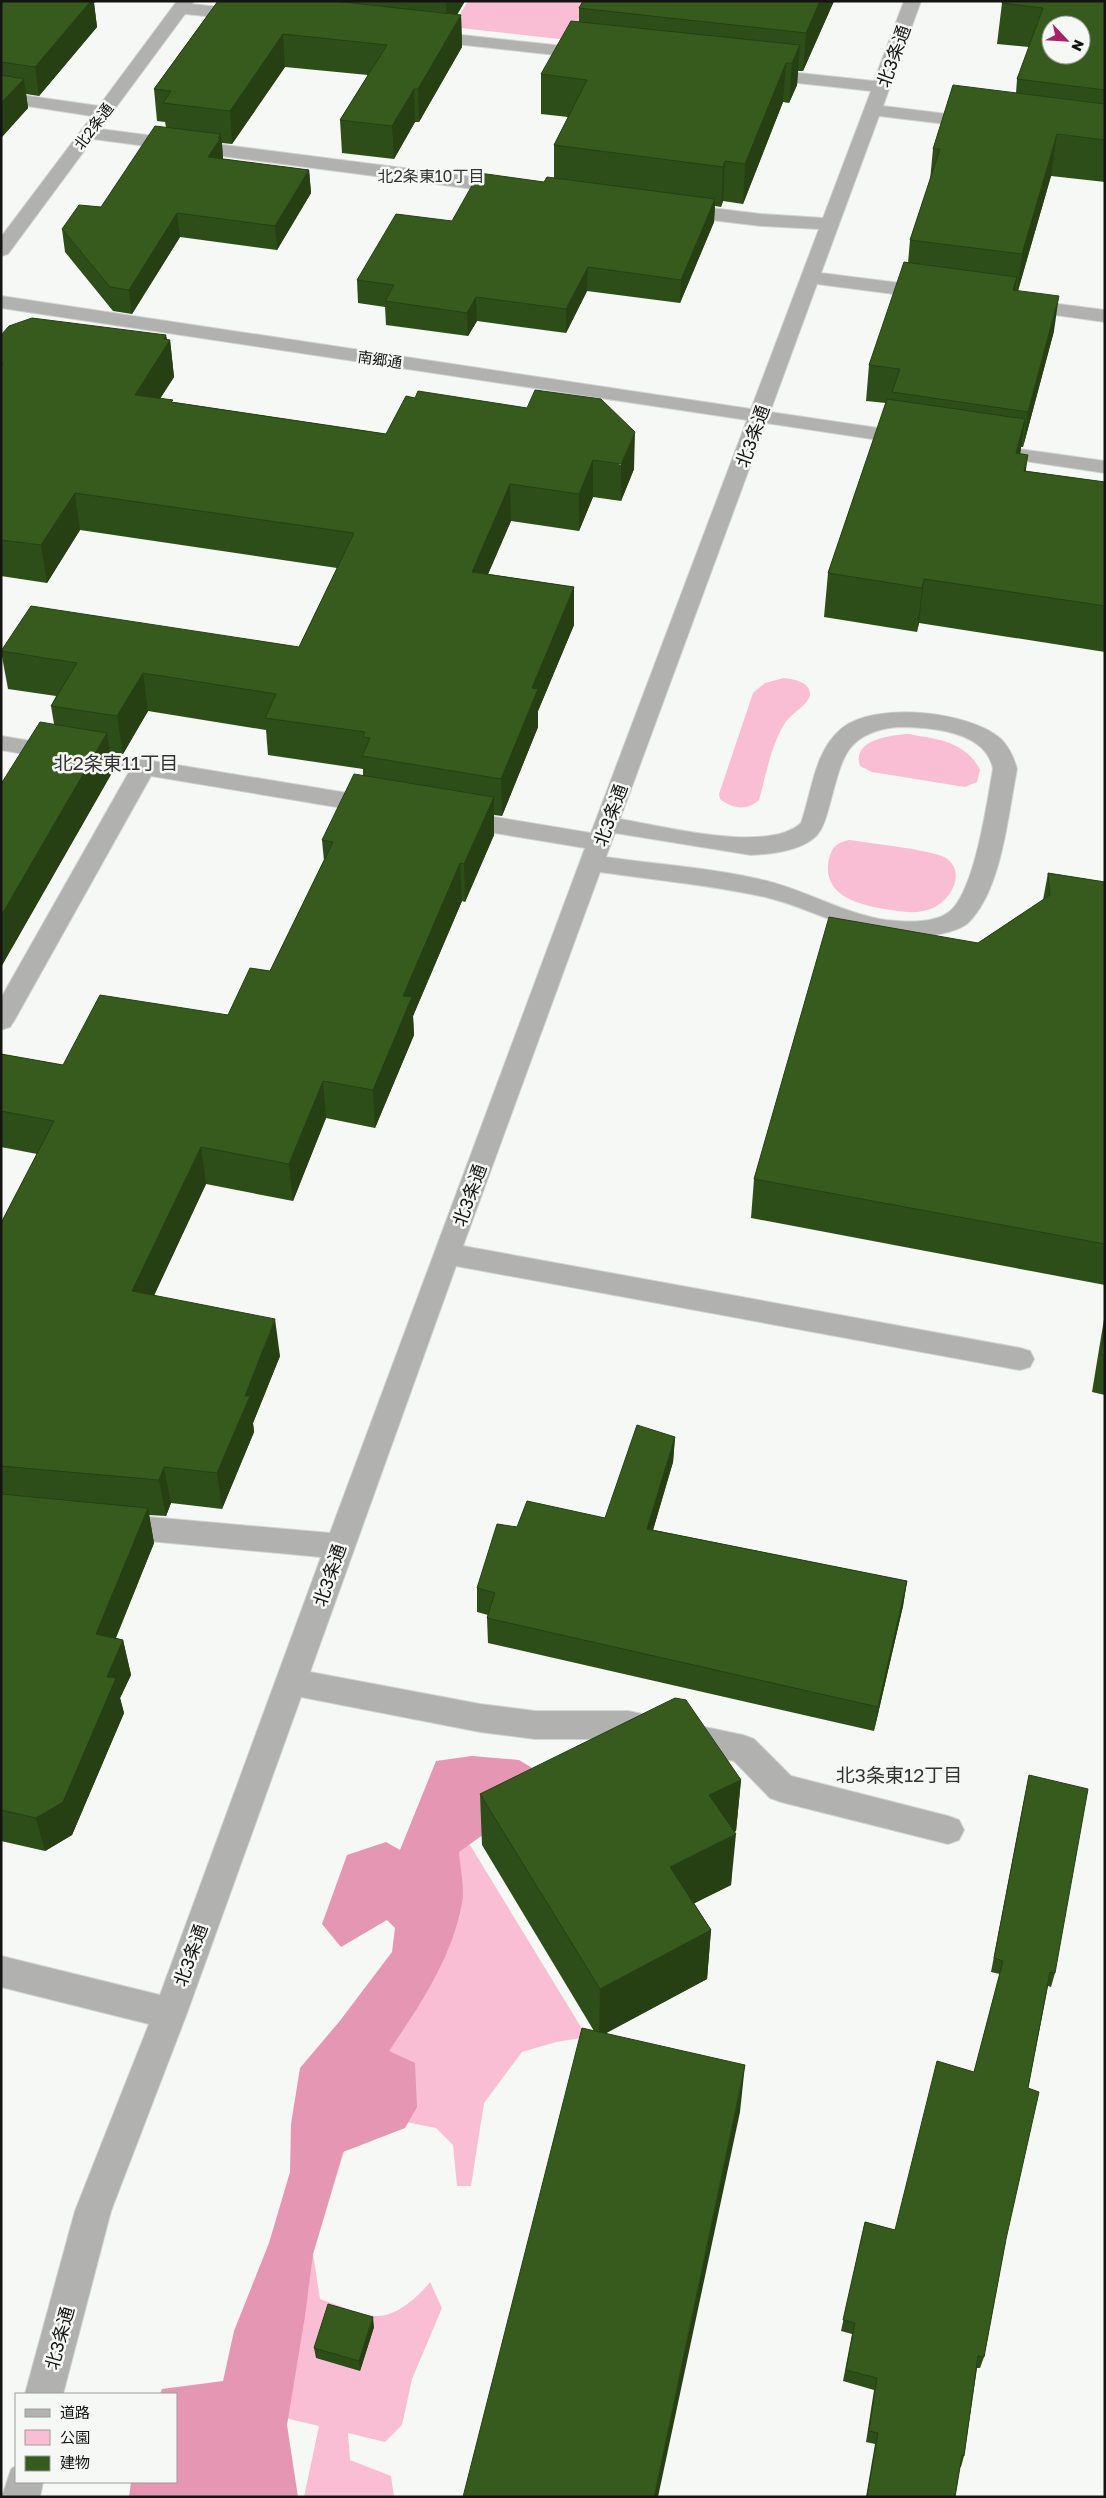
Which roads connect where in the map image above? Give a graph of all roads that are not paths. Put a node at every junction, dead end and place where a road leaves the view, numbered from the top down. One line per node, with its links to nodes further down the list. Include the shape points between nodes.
1 (912, 1): 7 (street, 北3条通)
2 (183, 5): 3 (street); 10 (street, 北2条通)
3 (261, 17)
4 (408, 34): 5 (street)
5 (604, 56)
6 (741, 71): 7 (street)
7 (881, 87): 9 (street, 北3条通)
8 (1, 97): 10 (street)
9 (873, 110): 11 (street); 15 (street, 北3条通)
10 (104, 112): 12 (street, 北2条通)
11 (997, 125)
12 (87, 133): 13 (street); 16 (street, 北2条通)
13 (526, 190)
14 (663, 208): 15 (street, via 761,220)
15 (831, 224): 17 (street, 北3条通)
16 (1, 250)
17 (811, 277): 18 (street); 22 (street, 北3条通)
18 (951, 296)
19 (1, 302): 22 (street, 南郷通)
20 (999, 302): 21 (street)
21 (1105, 316)
22 (759, 416): 23 (street, 南郷通); 30 (street, 北3条通)
23 (931, 442)
24 (970, 448): 25 (street)
25 (1105, 467)
26 (1, 742): 27 (street)
27 (144, 767): 28 (street); 31 (street)
28 (396, 809)
29 (434, 815): 30 (street)
30 (599, 843): 30 (street, via 749,847 783,843 801,836 811,826 833,755 840,743 852,732 870,724 910,720 966,730 996,748 1004,758 1005,769 980,884 971,903 959,917 939,927 915,931 890,930 854,922 764,888); 32 (street, 北3条通)
31 (1, 1021)
32 (447, 1254): 33 (street); 35 (street, 北3条通)
33 (1020, 1359)
34 (89, 1523): 35 (street)
35 (338, 1546): 36 (street, 北3条通)
36 (292, 1682): 37 (street, via 480,1718 535,1725 628,1725 743,1749 781,1788); 39 (street, 北3条通)
37 (948, 1830)
38 (1, 1971): 39 (street)
39 (170, 2013): 40 (street, 北3条通, via 93,2211)
40 (44, 2393)
41 (24, 2483): 42 (street)
42 (21, 2497)

